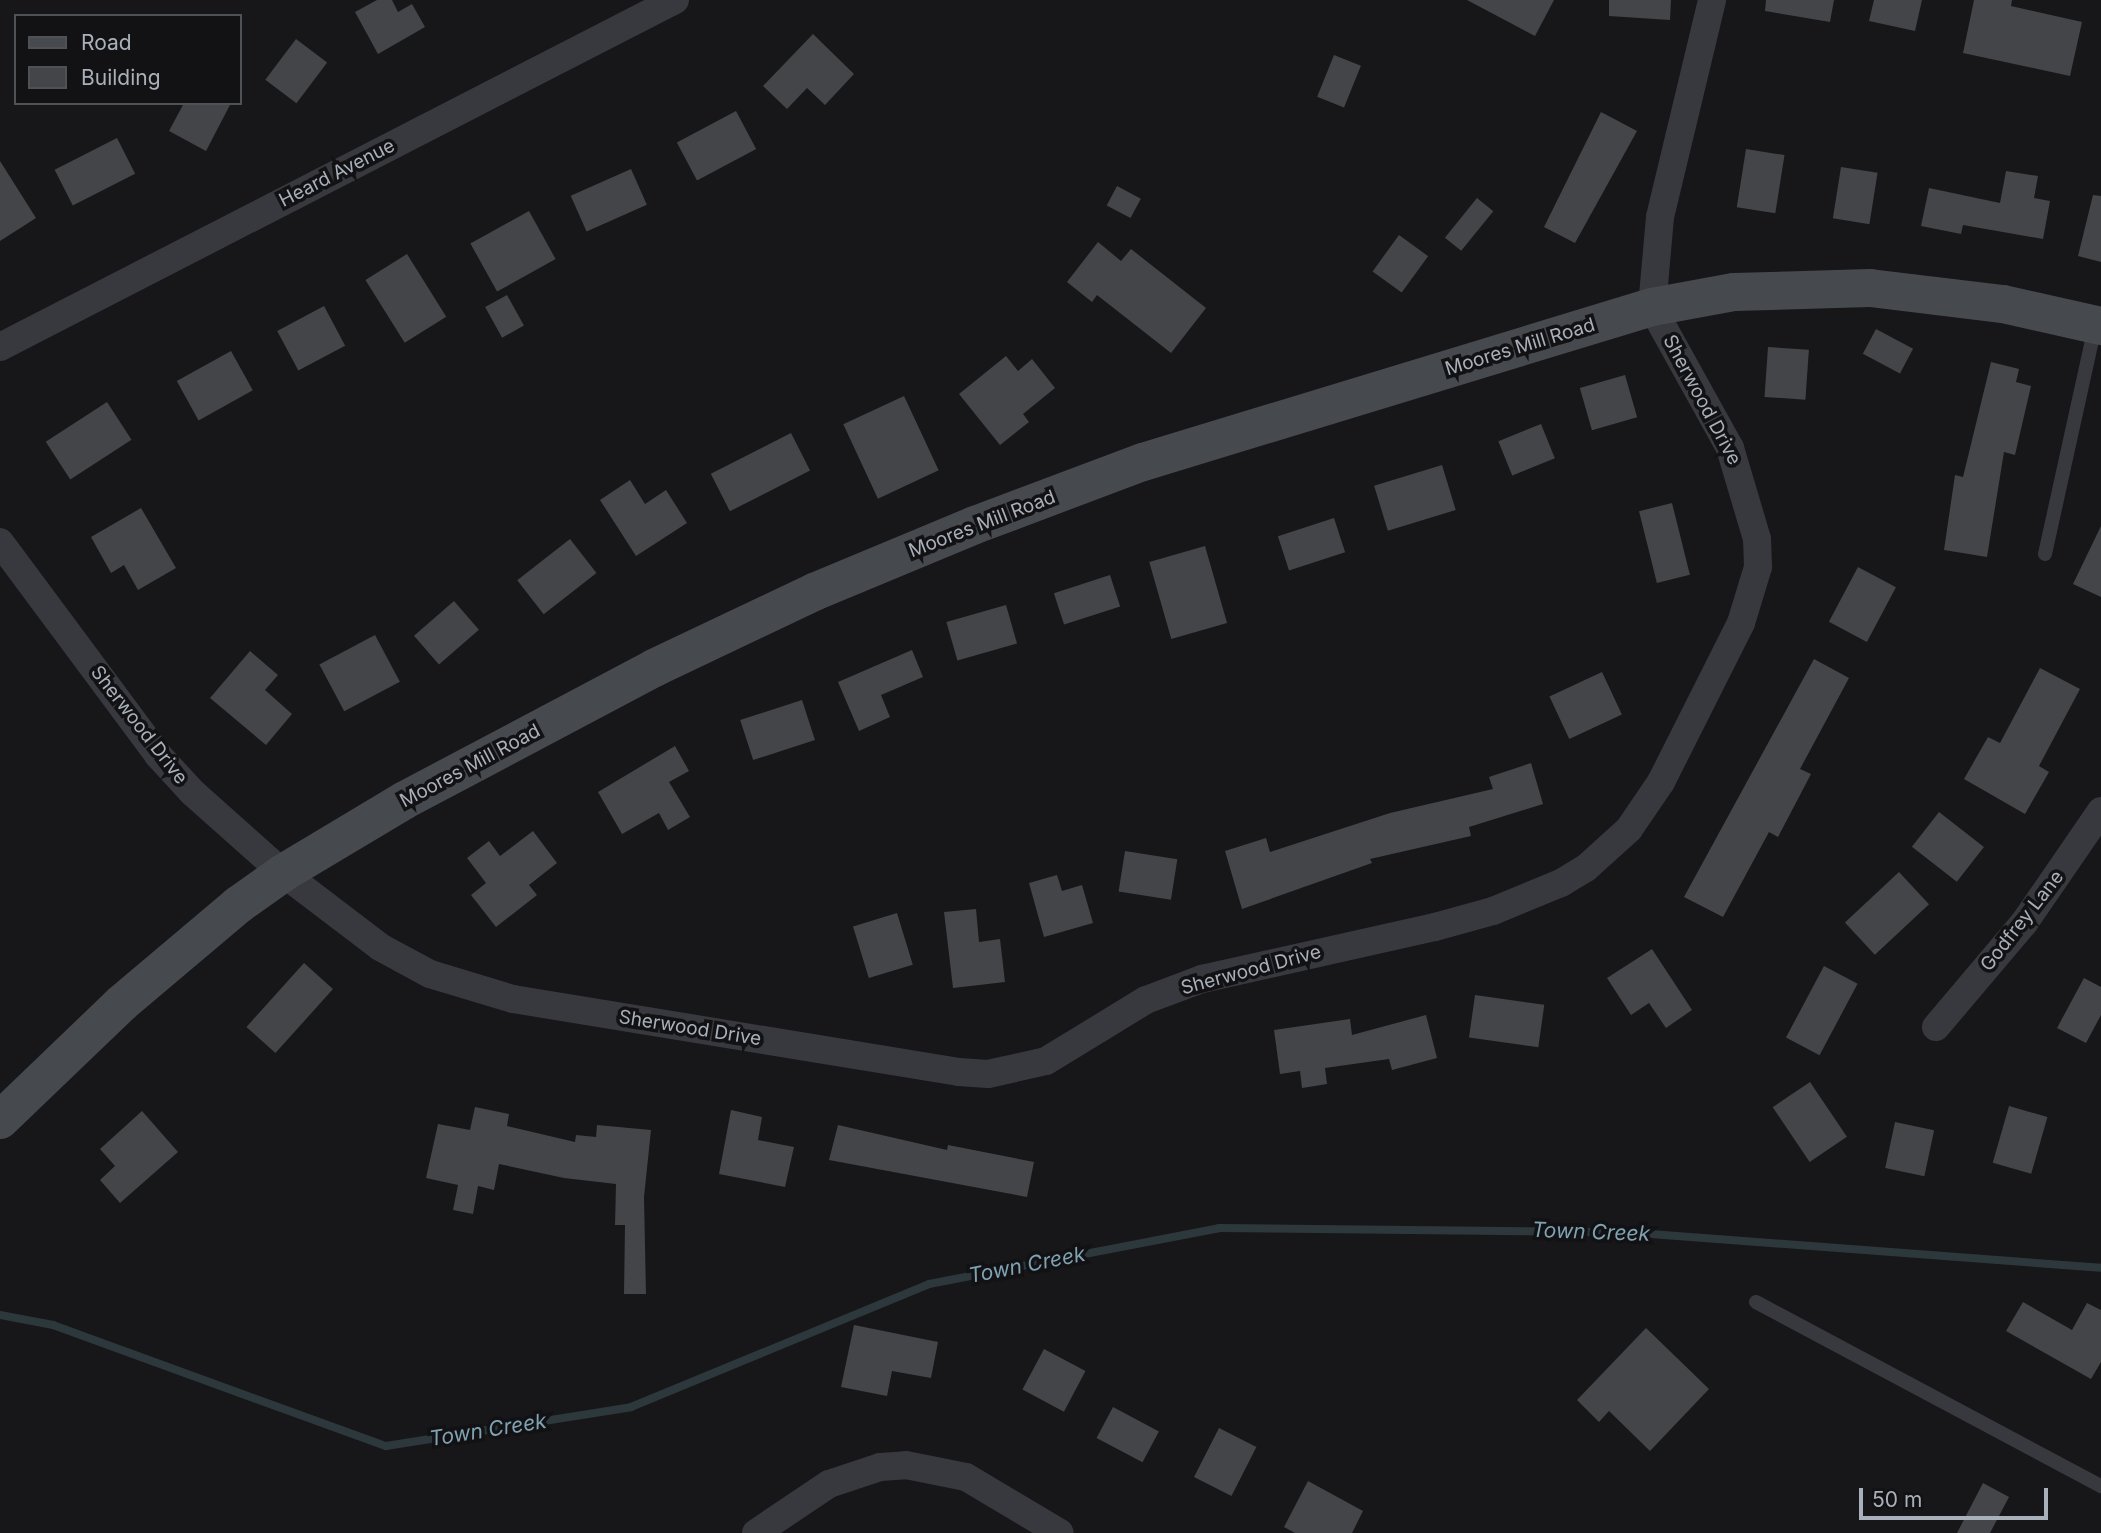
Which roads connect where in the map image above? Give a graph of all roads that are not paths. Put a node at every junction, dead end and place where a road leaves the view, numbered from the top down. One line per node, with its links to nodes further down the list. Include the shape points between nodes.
1 (676, 0): 5 (street, Heard Avenue)
2 (1712, 0): 3 (street, via 1660,218)
3 (1652, 307): 4 (street, Moores Mill Road, via 1734,292 1870,288 2003,304); 9 (street, Moores Mill Road, via 1143,462 975,525 814,592 654,668 405,800); 9 (street, Sherwood Drive, via 1730,448 1757,539 1758,567 1741,623 1661,782 1629,830 1586,867 1493,911 1202,979 1146,1000 1046,1061 988,1074 513,999 430,974 380,947)
4 (2098, 325): 7 (lane)
5 (0, 346)
6 (0, 542): 9 (street, Sherwood Drive, via 158,755)
7 (2045, 554)
8 (2101, 811): 10 (street, Godfrey Lane, via 2024,923)
9 (283, 873): 11 (street, Moores Mill Road, via 122,1003)
10 (1936, 1027)
11 (0, 1120)
12 (1756, 1302): 13 (lane)
13 (2101, 1486)
14 (756, 1533): 15 (street, via 829,1484 880,1467 906,1465 966,1478)
15 (1060, 1533)

